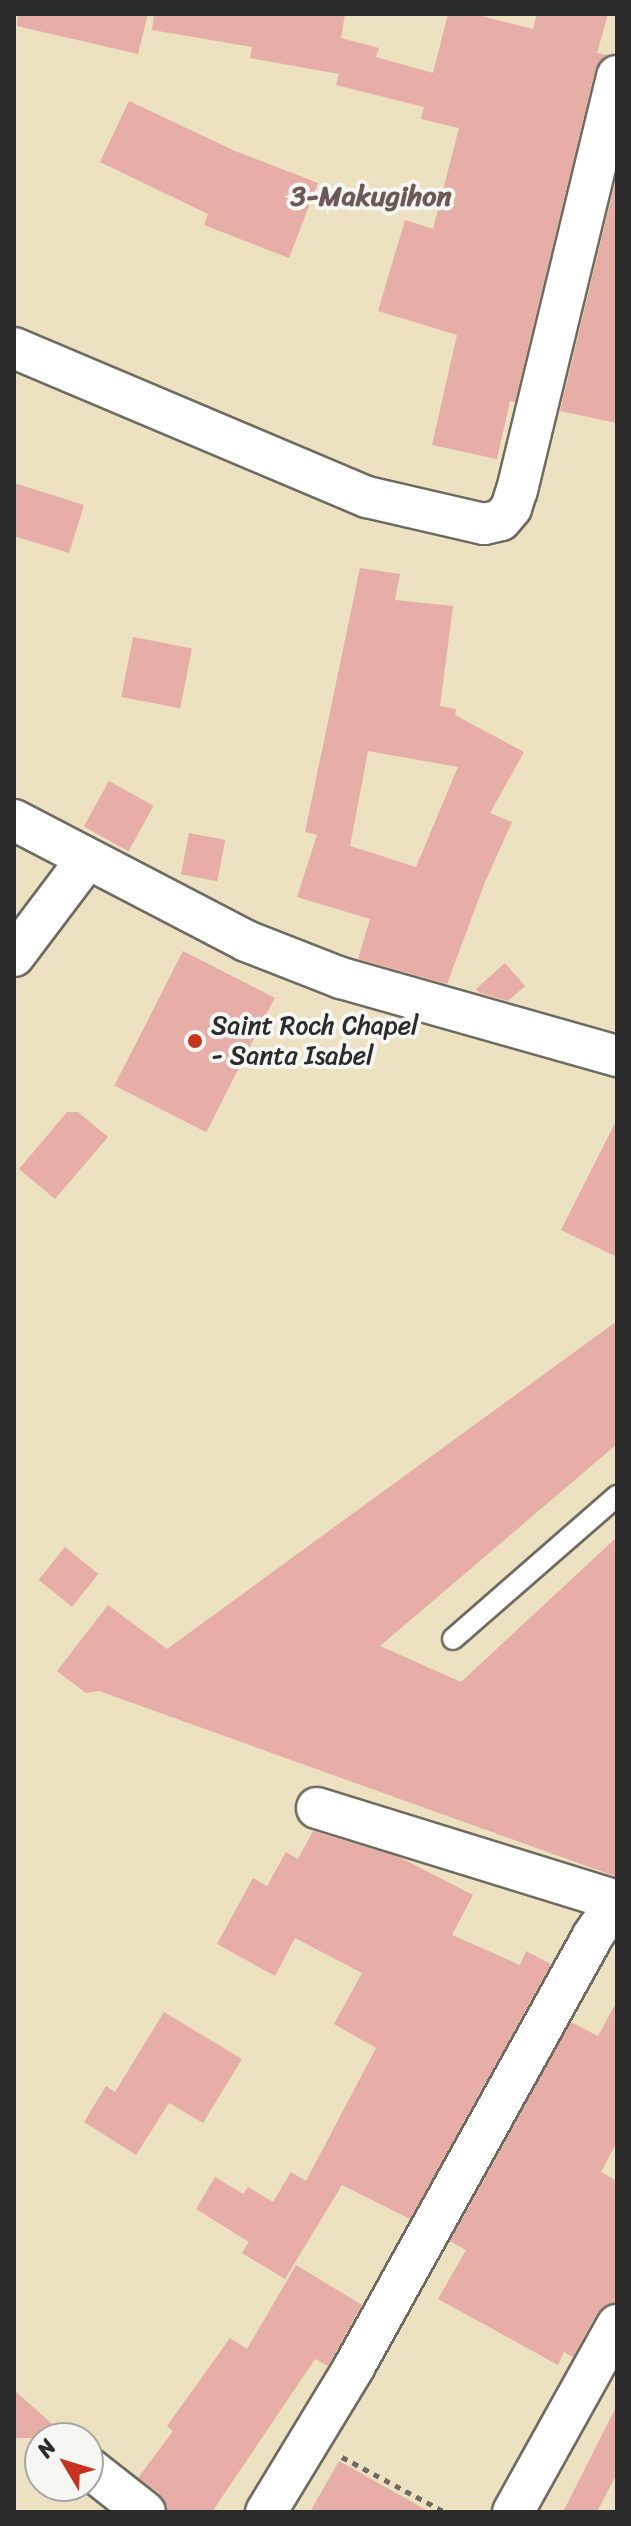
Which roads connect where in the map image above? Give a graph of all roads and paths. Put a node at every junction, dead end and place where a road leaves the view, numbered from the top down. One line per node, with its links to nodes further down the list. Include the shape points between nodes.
1 (617, 76): 2 (street, via 517,490 501,520 472,522 367,497)
2 (14, 348)
3 (14, 820): 4 (street)
4 (87, 859): 5 (street); 6 (street, via 246,941 351,982)
5 (14, 956)
6 (617, 1056)
7 (617, 1496): 8 (lane)
8 (453, 1639)
9 (317, 1808): 10 (street)
10 (616, 1900): 12 (street)
11 (617, 2325): 17 (street)
12 (310, 2440): 15 (street); 16 (path)
13 (104, 2480): 14 (street)
14 (145, 2512)
15 (266, 2512)
16 (445, 2512)
17 (513, 2512)

